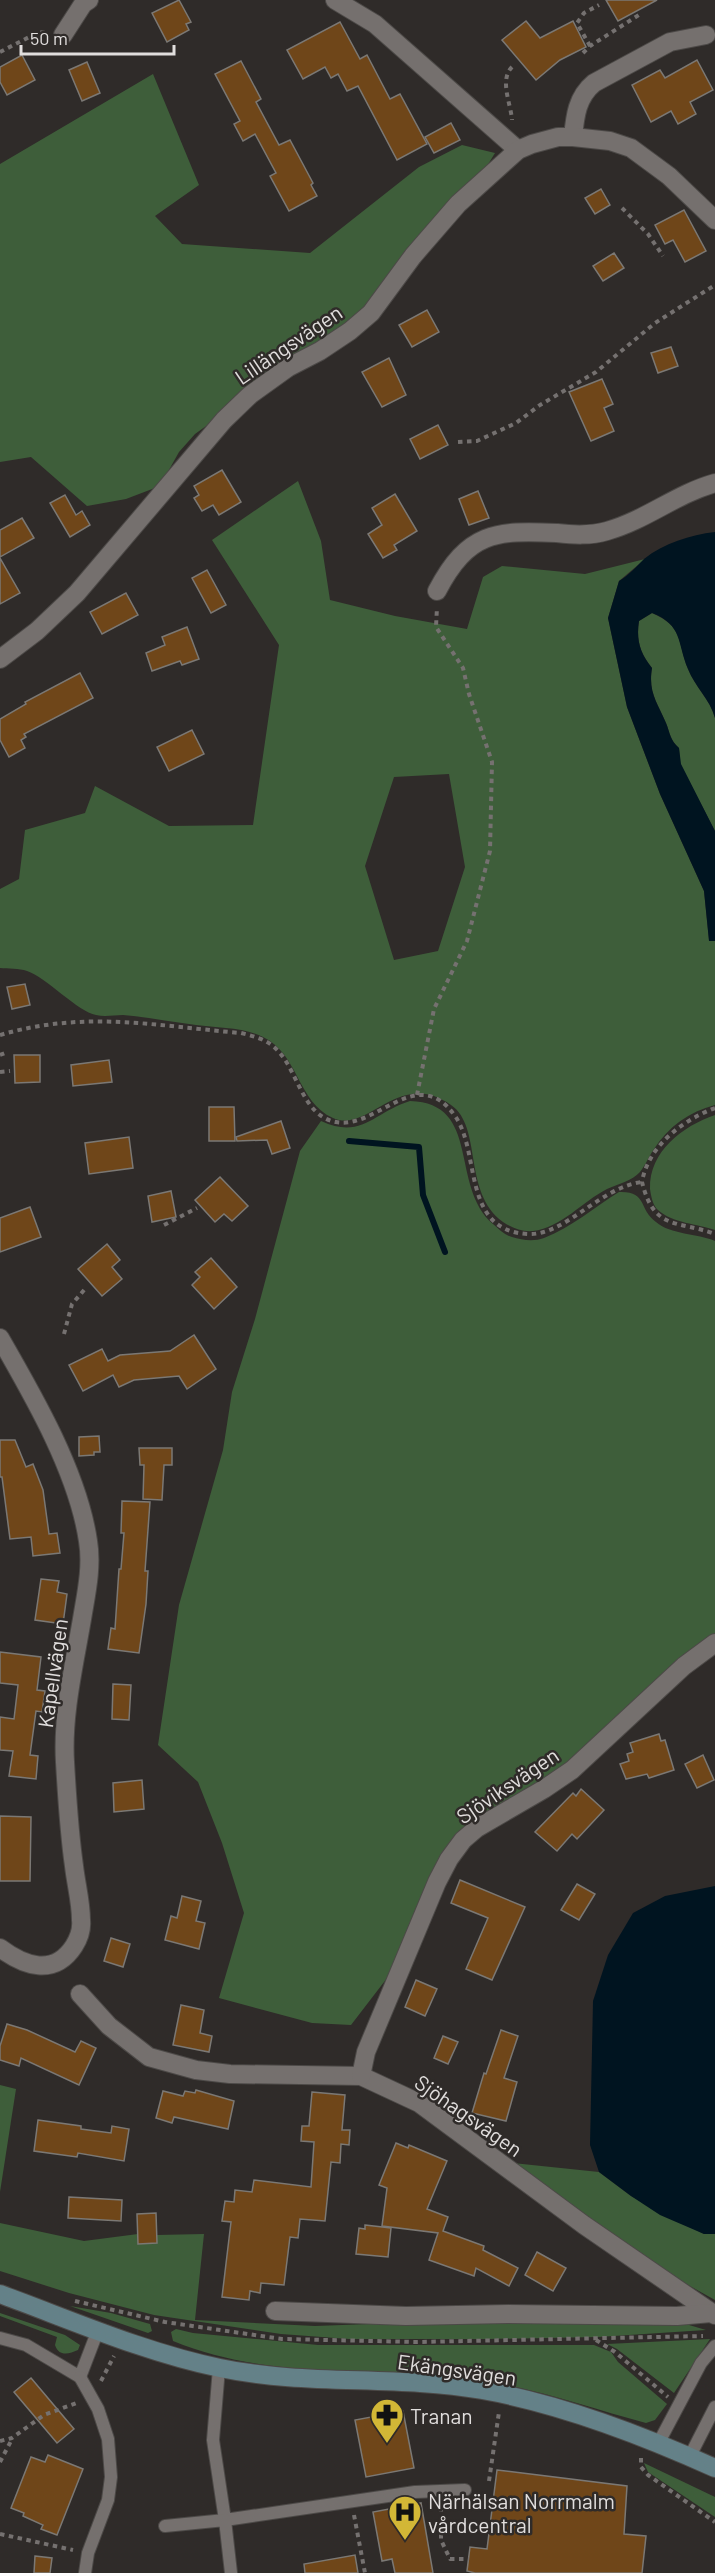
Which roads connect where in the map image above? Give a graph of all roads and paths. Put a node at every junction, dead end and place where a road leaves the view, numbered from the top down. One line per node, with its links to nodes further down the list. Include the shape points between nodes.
1 (89, 0): 5 (street)
2 (335, 0): 11 (street, via 375,24)
3 (599, 5): 7 (path, via 584,13 577,23)
4 (642, 13): 7 (path)
5 (63, 35): 8 (path, via 39,32)
6 (706, 35): 12 (street, via 670,42 594,83 579,102)
7 (590, 46): 9 (path)
8 (0, 52)
9 (583, 53)
10 (512, 66): 11 (path, via 506,89 512,120)
11 (505, 137): 13 (street)
12 (573, 137): 13 (street, Lillängsvägen); 15 (street, Lillängsvägen, via 631,148 669,176)
13 (518, 150): 21 (street, Lillängsvägen, via 439,225 370,312 336,341 250,395 224,420 77,593)
14 (622, 208): 16 (path)
15 (715, 220)
16 (663, 256)
17 (715, 285): 18 (path, via 655,323 596,372 516,423 477,441)
18 (459, 441)
19 (715, 483): 20 (street, via 604,532 531,532 486,537 460,555)
20 (437, 591): 27 (path, via 436,627 464,668 492,762 490,851 467,941 434,1009)
21 (0, 659)
22 (0, 1035): 27 (path, via 28,1027 100,1020 241,1033 274,1046 316,1112 338,1123 352,1123 399,1099)
23 (8, 1052): 24 (path)
24 (0, 1055)
25 (0, 1071): 26 (path)
26 (10, 1071)
27 (417, 1095): 29 (path, via 432,1098 454,1114 484,1208 507,1229 542,1233 610,1191)
28 (715, 1108): 29 (path, via 669,1136 650,1161)
29 (642, 1182): 32 (path, via 652,1209 664,1219)
30 (198, 1208): 31 (path)
31 (164, 1225)
32 (715, 1234)
33 (85, 1289): 34 (path, via 72,1304)
34 (64, 1334)
35 (0, 1338): 37 (street, Kapellvägen, via 61,1456 85,1527 90,1561 64,1748 69,1831 82,1922 80,1934 74,1947 61,1959 43,1966 28,1965)
36 (715, 1643): 39 (street, Sjöviksvägen, via 684,1666 572,1770 491,1818 464,1840 437,1882 366,2052)
37 (0, 1948)
38 (80, 1994): 39 (street, Sjöhagsvägen, via 132,2045 149,2057 175,2065 230,2074)
39 (361, 2076): 42 (street, Sjöhagsvägen, via 419,2103)
40 (0, 2294): 44 (street, Ekängsvägen)
41 (275, 2311): 42 (street, Sjöhagsvägen, via 406,2316)
42 (713, 2314)
43 (165, 2322): 45 (path)
44 (98, 2330): 50 (street, Ekängsvägen); 51 (lane)
45 (163, 2330)
46 (715, 2336): 53 (path, via 595,2340)
47 (0, 2338): 51 (lane, via 26,2345)
48 (715, 2346): 58 (lane, via 701,2363)
49 (117, 2353): 52 (path, via 98,2389)
50 (219, 2368): 58 (street, Ekängsvägen, via 278,2377 482,2390 553,2407); 67 (lane, via 213,2440)
51 (80, 2377): 52 (lane)
52 (89, 2395): 56 (path, via 44,2415); 71 (lane, via 108,2439 111,2477 108,2500)
53 (671, 2399)
54 (715, 2407): 59 (lane)
55 (499, 2409): 63 (path)
56 (12, 2438): 57 (path); 61 (path)
57 (0, 2441)
58 (658, 2444): 59 (street, Ekängsvägen)
59 (690, 2456): 62 (street, Ekängsvägen)
60 (640, 2458): 68 (path, via 648,2475)
61 (0, 2462)
62 (715, 2468)
63 (489, 2481)
64 (465, 2490): 67 (lane, via 415,2492)
65 (441, 2507): 72 (path, via 441,2540 450,2559)
66 (353, 2509): 73 (path)
67 (225, 2520): 69 (lane); 75 (lane)
68 (715, 2522)
69 (165, 2526)
70 (0, 2534): 71 (path)
71 (88, 2553): 74 (lane)
72 (469, 2559)
73 (365, 2572)
74 (85, 2573)
75 (231, 2573)

